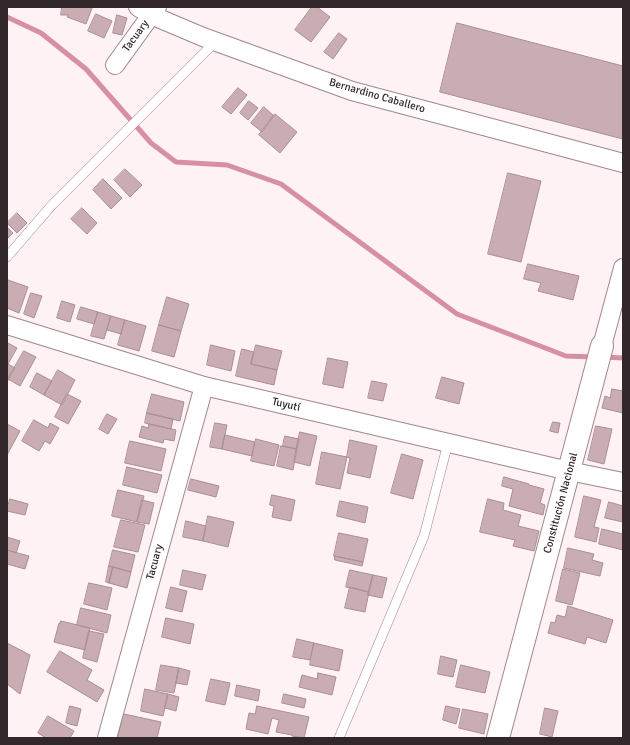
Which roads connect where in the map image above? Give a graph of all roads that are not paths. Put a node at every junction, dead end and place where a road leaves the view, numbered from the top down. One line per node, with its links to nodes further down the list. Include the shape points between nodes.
1 (149, 10): 2 (street, Bernardino Caballero); 3 (street, Tacuary)
2 (216, 41): 4 (street, Bernardino Caballero, via 352,91); 5 (lane, via 52,205)
3 (115, 65)
4 (623, 163)
5 (7, 257)
6 (623, 268): 8 (street, Constitución Nacional)
7 (7, 325): 9 (street, Tuyutí)
8 (602, 346): 11 (street, Constitución Nacional)
9 (204, 386): 10 (street, Tuyutí); 13 (street, Tacuary)
10 (448, 443): 11 (street, Tuyutí); 14 (lane, via 424,536)
11 (569, 471): 12 (street, Tuyutí); 15 (street, Constitución Nacional)
12 (623, 482)
13 (107, 738)
14 (339, 738)
15 (498, 738)

